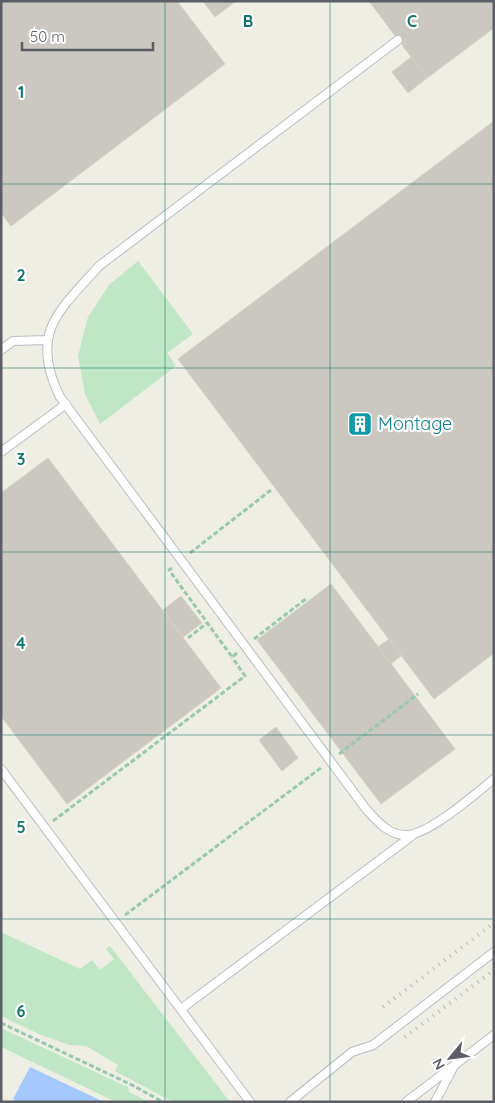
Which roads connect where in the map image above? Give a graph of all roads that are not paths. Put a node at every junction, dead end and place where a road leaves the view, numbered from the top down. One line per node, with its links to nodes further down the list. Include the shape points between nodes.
1 (398, 40): 2 (lane, via 99,266 66,302 52,324)
2 (47, 340): 3 (lane, via 13,341); 4 (lane, via 47,359 54,384)
3 (1, 350)
4 (66, 404): 5 (lane); 8 (lane, via 366,809 382,826 406,835)
5 (1, 452)
6 (1, 769): 10 (lane)
7 (494, 779): 8 (lane, via 443,818)
8 (415, 834): 10 (lane)
9 (494, 952): 14 (lane, via 373,1045 352,1052)
10 (181, 1009): 13 (lane)
11 (494, 1035): 12 (lane)
12 (454, 1065): 15 (lane); 16 (lane)
13 (250, 1102)
14 (290, 1102)
15 (406, 1102)
16 (435, 1102)

